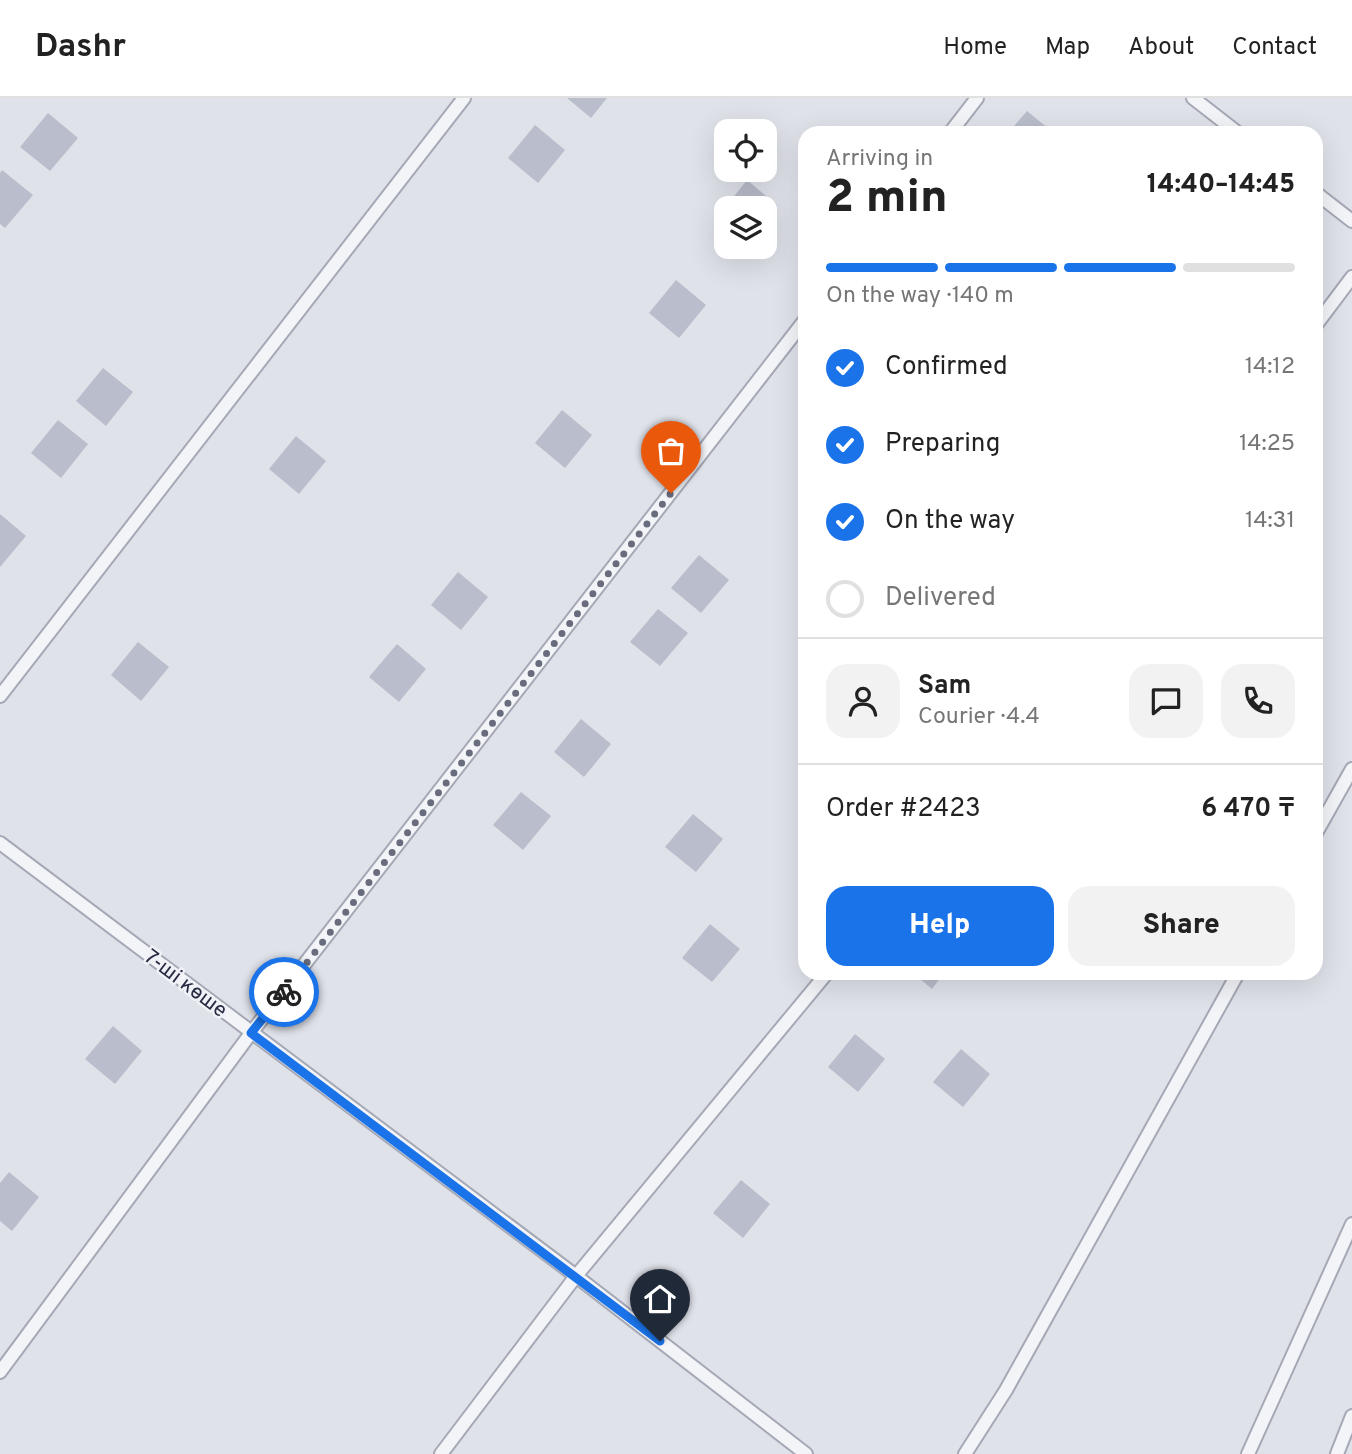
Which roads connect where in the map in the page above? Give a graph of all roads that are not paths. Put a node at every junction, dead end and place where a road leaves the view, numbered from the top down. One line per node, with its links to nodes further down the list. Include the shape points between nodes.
1 (464, 98): 11 (lane)
2 (977, 98): 4 (lane)
3 (1193, 98): 5 (lane)
4 (955, 126)
5 (1229, 126)
6 (1323, 198): 7 (lane)
7 (1352, 221)
8 (1352, 277): 9 (lane)
9 (1323, 316)
10 (798, 329): 17 (lane)
11 (0, 696)
12 (1352, 769): 13 (lane)
13 (1323, 821)
14 (0, 843): 17 (lane, 7-ші көше)
15 (821, 980): 19 (lane)
16 (1234, 980): 24 (lane, via 1006,1390)
17 (251, 1033): 19 (lane, 7-ші көше); 20 (lane)
18 (1352, 1224): 25 (lane)
19 (576, 1276): 22 (lane); 23 (lane, 7-ші көше)
20 (0, 1372)
21 (1352, 1416): 26 (lane)
22 (441, 1454)
23 (806, 1454)
24 (965, 1454)
25 (1248, 1454)
26 (1337, 1454)

